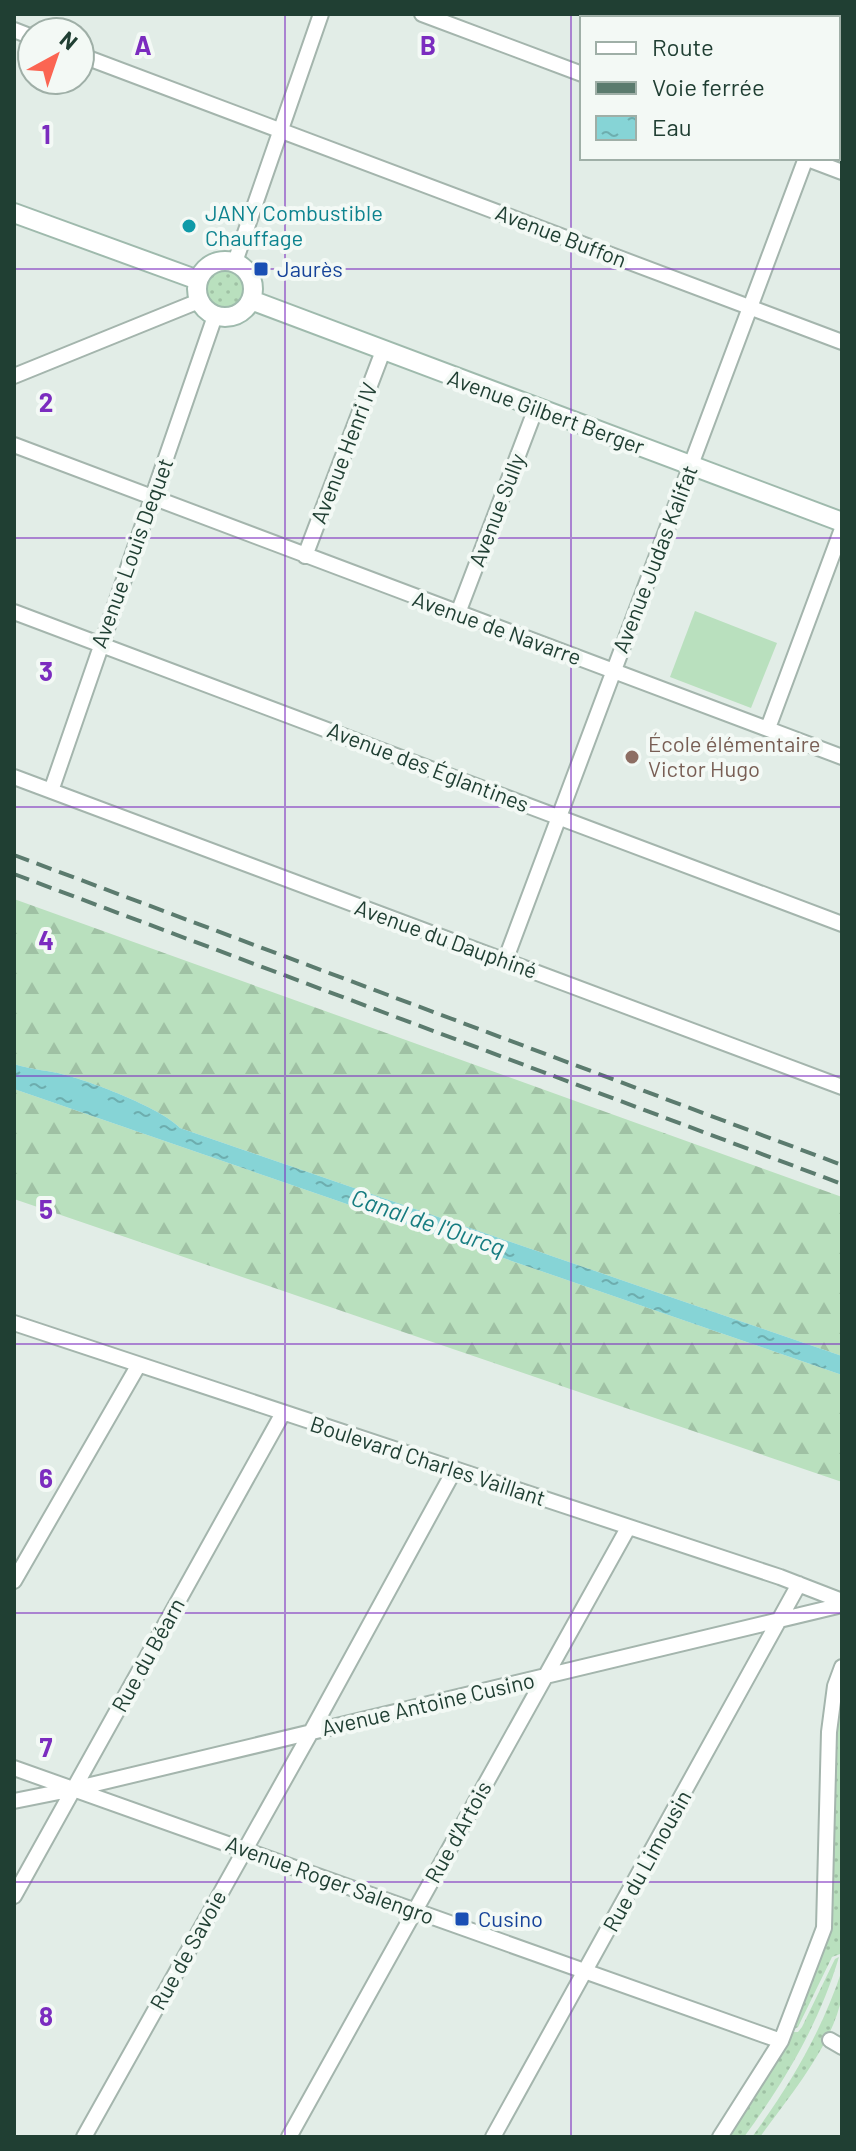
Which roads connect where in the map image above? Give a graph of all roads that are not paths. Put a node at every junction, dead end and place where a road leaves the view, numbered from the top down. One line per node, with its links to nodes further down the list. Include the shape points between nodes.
1 (321, 14): 5 (street)
2 (422, 14): 4 (street)
3 (96, 61): 5 (street, Avenue Buffon)
4 (580, 73)
5 (280, 130): 10 (street); 14 (street, Avenue Buffon)
6 (805, 160): 14 (street, Avenue Judas Kalifat)
7 (811, 160): 8 (street)
8 (842, 172)
9 (14, 213): 11 (street)
10 (235, 262): 11 (street, via 212,263); 12 (street, via 253,282)
11 (198, 280): 13 (street)
12 (251, 300): 15 (street, via 240,313); 17 (street, Avenue Gilbert Berger)
13 (199, 301): 15 (street); 18 (street)
14 (750, 307): 16 (street, Avenue Buffon); 21 (street, Avenue Judas Kalifat)
15 (215, 316): 22 (street, Avenue Louis Dequet)
16 (842, 342)
17 (383, 351): 19 (street, Avenue Gilbert Berger); 25 (street, Avenue Henri IV)
18 (14, 376)
19 (536, 408): 21 (street, Avenue Gilbert Berger); 27 (street, Avenue Sully)
20 (14, 445): 22 (street, Avenue de Navarre)
21 (690, 465): 23 (street, Avenue Gilbert Berger); 29 (street, Avenue Judas Kalifat)
22 (152, 497): 25 (street, Avenue de Navarre); 28 (street, Avenue Louis Dequet)
23 (842, 522)
24 (842, 529): 30 (street)
25 (305, 556): 27 (street, Avenue de Navarre)
26 (14, 612): 28 (street, Avenue des Églantines)
27 (458, 613): 29 (street, Avenue de Navarre)
28 (99, 643): 33 (street, Avenue Louis Dequet); 34 (street, Avenue des Églantines)
29 (613, 671): 30 (street, Avenue de Navarre); 34 (street, Avenue Judas Kalifat)
30 (768, 728): 31 (street, Avenue de Navarre)
31 (842, 757)
32 (14, 777): 33 (street, Avenue du Dauphiné)
33 (51, 791): 36 (street, Avenue du Dauphiné)
34 (559, 817): 35 (street, Avenue des Églantines); 36 (street, Avenue Judas Kalifat)
35 (842, 924)
36 (505, 961): 37 (street, Avenue du Dauphiné)
37 (842, 1087)
38 (14, 1323): 39 (street, Boulevard Charles Vaillant)
39 (138, 1366): 40 (street, Boulevard Charles Vaillant); 43 (street)
40 (283, 1413): 41 (street, Boulevard Charles Vaillant); 51 (street, Rue du Béarn)
41 (455, 1469): 42 (street, Boulevard Charles Vaillant); 49 (street, Rue de Savoie)
42 (628, 1528): 44 (street, Boulevard Charles Vaillant); 48 (street, Rue d'Artois)
43 (14, 1581)
44 (799, 1584): 45 (street, Boulevard Charles Vaillant); 46 (street, Rue du Limousin)
45 (842, 1603): 46 (street, Avenue Antoine Cusino)
46 (780, 1622): 48 (street, Avenue Antoine Cusino); 56 (street, Rue du Limousin)
47 (842, 1667): 57 (street, via 829,1732 824,1928)
48 (544, 1676): 49 (street, Avenue Antoine Cusino); 55 (street, Rue d'Artois)
49 (311, 1732): 51 (street, Avenue Antoine Cusino); 53 (street, Rue de Savoie)
50 (14, 1768): 51 (street, Avenue Roger Salengro)
51 (74, 1789): 52 (street, Avenue Antoine Cusino); 53 (street, Avenue Roger Salengro); 54 (street, Rue du Béarn)
52 (14, 1801)
53 (244, 1849): 55 (street, Avenue Roger Salengro); 58 (street, Rue de Savoie)
54 (14, 1896)
55 (415, 1911): 56 (street, Avenue Roger Salengro); 59 (street, Rue d'Artois)
56 (586, 1971): 57 (street, Avenue Roger Salengro); 60 (street, Rue du Limousin)
57 (781, 2041): 61 (street)
58 (84, 2137)
59 (289, 2137)
60 (493, 2137)
61 (720, 2137)

